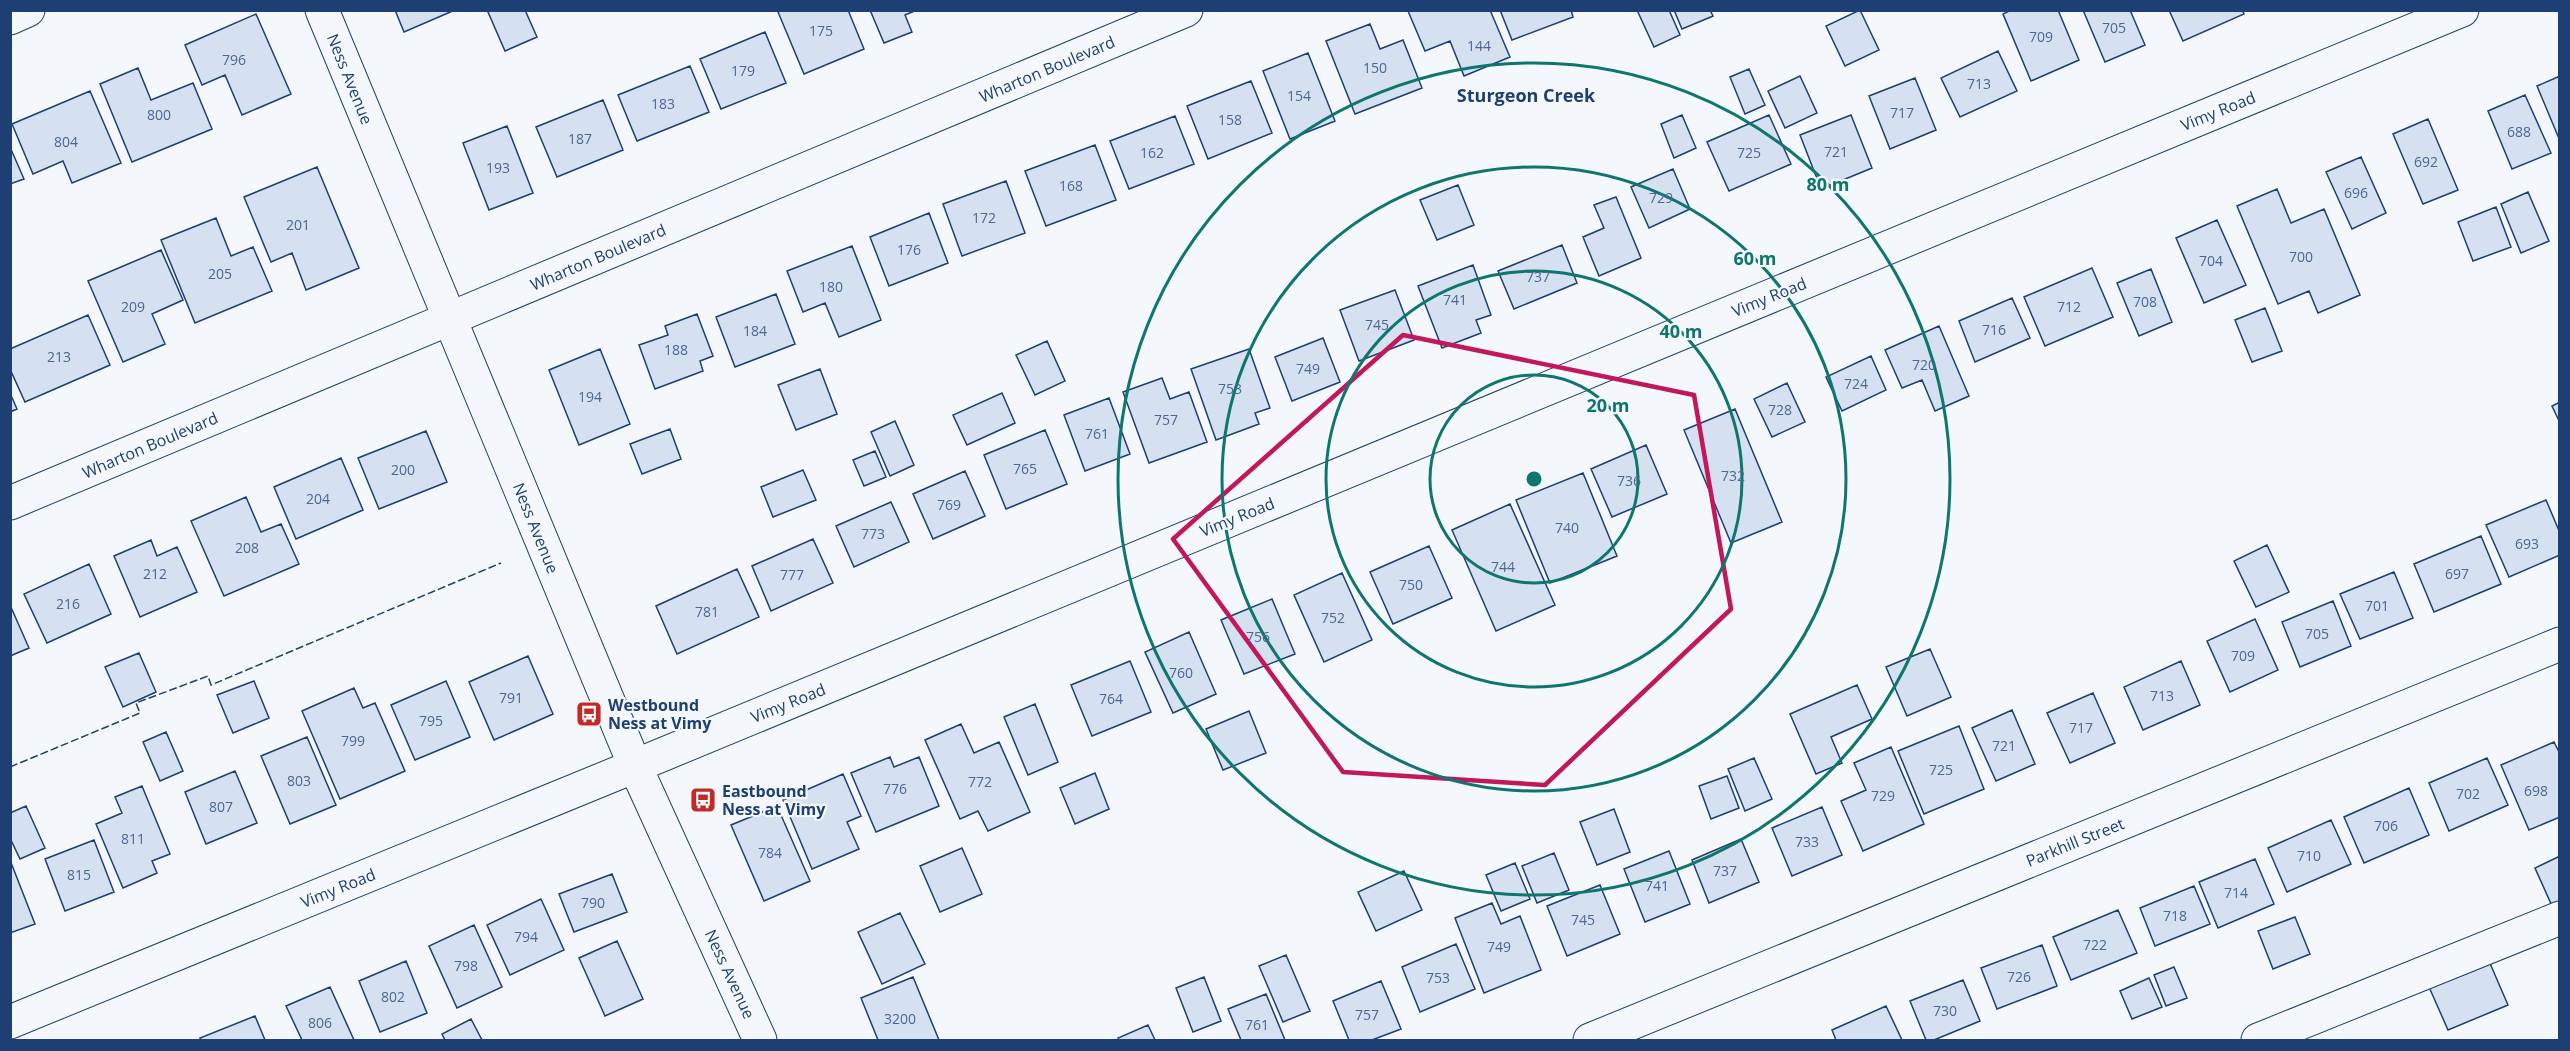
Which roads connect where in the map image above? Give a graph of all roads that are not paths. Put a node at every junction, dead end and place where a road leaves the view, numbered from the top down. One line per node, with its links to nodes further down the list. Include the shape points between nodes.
1 (28, 10): 5 (street)
2 (322, 10): 6 (street, Ness Avenue)
3 (1186, 10): 6 (street, Wharton Boulevard)
4 (2462, 10): 9 (street, Vimy Road)
5 (10, 18)
6 (450, 320): 7 (street, Wharton Boulevard); 9 (street, Ness Avenue)
7 (10, 503)
8 (2559, 644): 13 (street, Parkhill Street)
9 (634, 766): 11 (street, Vimy Road); 12 (street, Ness Avenue)
10 (2559, 918): 14 (street)
11 (10, 1022)
12 (760, 1041)
13 (1590, 1041)
14 (2258, 1041)

